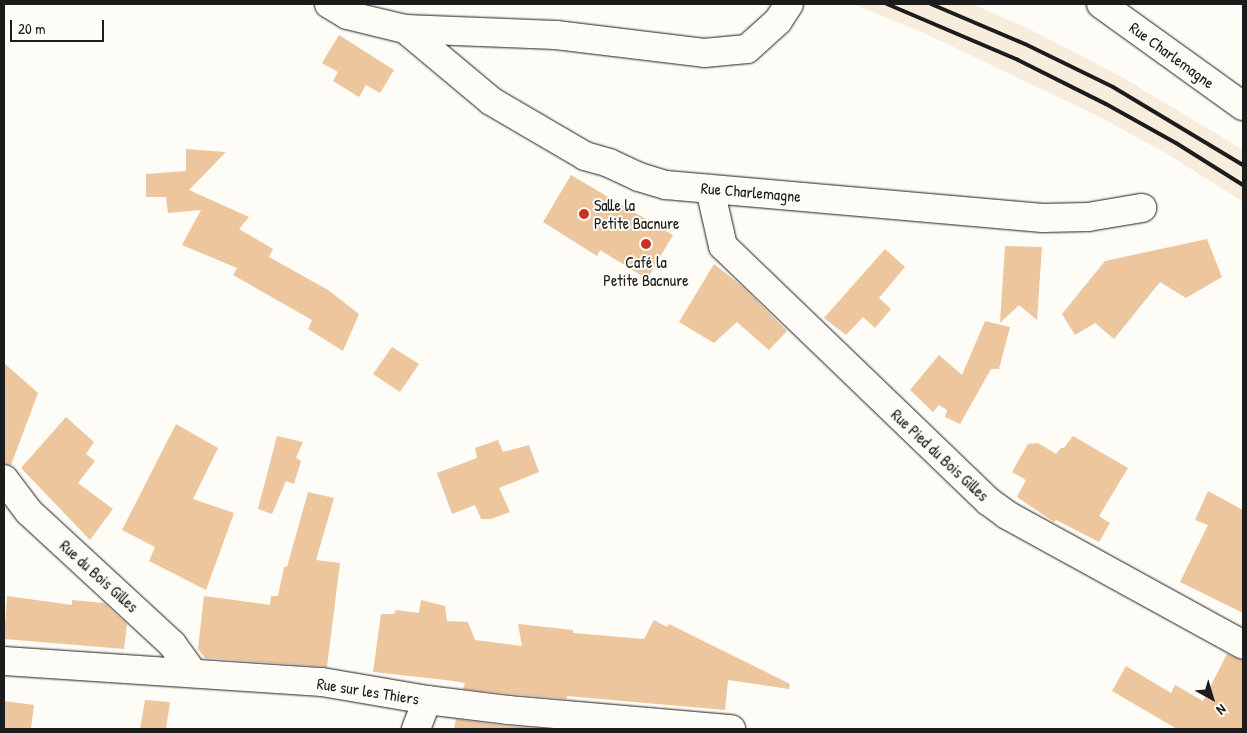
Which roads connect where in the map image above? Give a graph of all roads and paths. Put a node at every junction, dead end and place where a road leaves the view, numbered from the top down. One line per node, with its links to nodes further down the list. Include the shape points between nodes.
1 (329, 4): 4 (street, Rue Charlemagne, via 347,15)
2 (789, 4): 4 (street, Rue Charlemagne, via 778,21 747,49 704,53 556,35)
3 (1101, 4): 5 (street, Rue Charlemagne)
4 (405, 29): 6 (street, Rue Charlemagne, via 491,100 585,156 666,185)
5 (1243, 106)
6 (710, 189): 7 (street, Rue Charlemagne, via 1043,218 1088,217); 9 (street, Rue Pied du Bois Gilles, via 722,246 988,501)
7 (1142, 208)
8 (4, 479): 11 (street, Rue du Bois Gilles, via 29,512 172,644)
9 (1243, 645)
10 (4, 661): 11 (street, Rue sur les Thiers)
11 (193, 673): 12 (street, Rue sur les Thiers, via 322,682)
12 (427, 700): 13 (street); 14 (street, Rue sur les Thiers)
13 (416, 729)
14 (731, 729)

